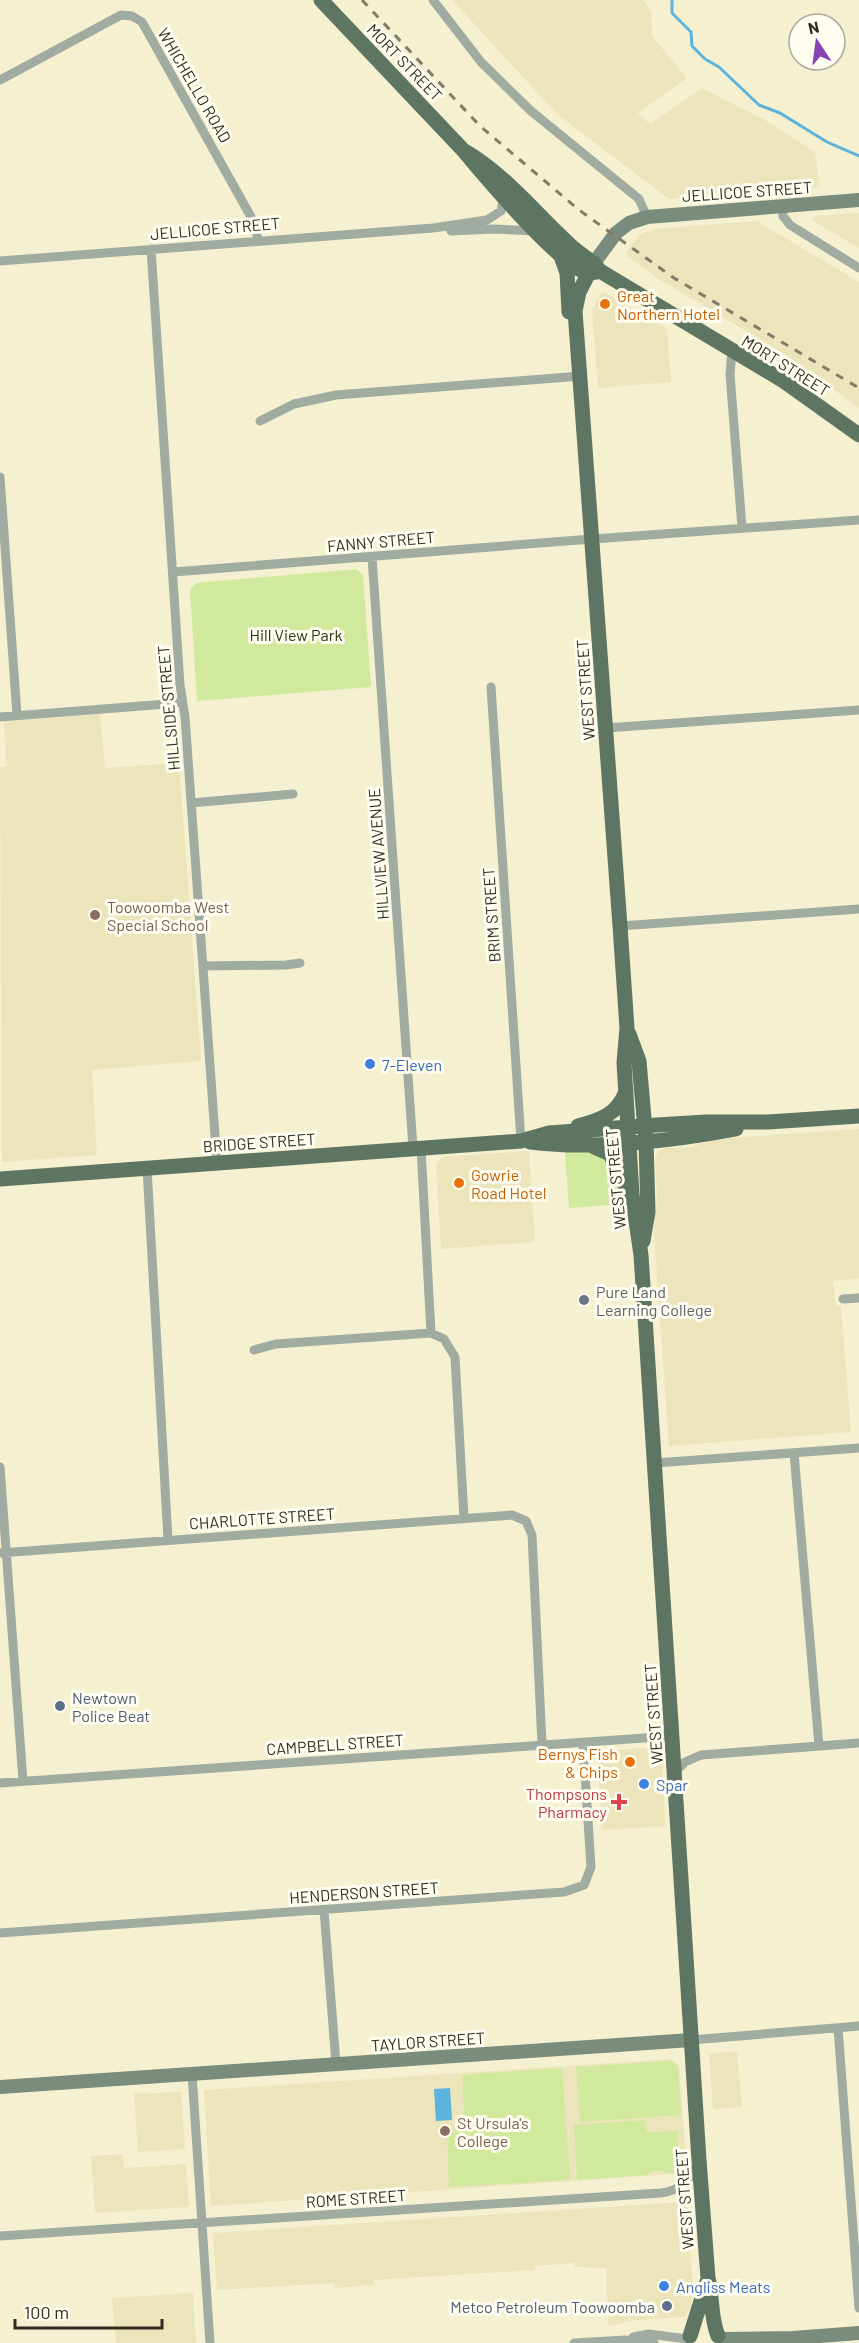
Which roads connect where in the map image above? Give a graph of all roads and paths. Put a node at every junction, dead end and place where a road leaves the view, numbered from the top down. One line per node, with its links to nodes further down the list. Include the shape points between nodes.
1 (321, 0): 4 (main road, MORT STREET)
2 (433, 0): 8 (street, via 481,62 531,111 639,199)
3 (0, 80): 11 (street, WHICHELLO ROAD, via 121,15 142,22 255,224)
4 (464, 150): 5 (main road, MORT STREET); 16 (main road, MORT STREET, via 510,183)
5 (504, 195): 9 (street, JELLICOE STREET, via 501,211 487,220); 10 (main road, MORT STREET)
6 (859, 200): 7 (street, JELLICOE STREET)
7 (782, 206): 8 (street, JELLICOE STREET); 15 (street, via 790,225)
8 (643, 218): 16 (street)
9 (433, 228): 10 (street, JELLICOE STREET); 11 (street, JELLICOE STREET)
10 (535, 231): 13 (main road, MORT STREET)
11 (258, 241): 12 (street, JELLICOE STREET)
12 (151, 249): 14 (street, JELLICOE STREET); 28 (street, HILLSIDE STREET)
13 (560, 255): 16 (main road, MORT STREET, via 571,264); 17 (main road, via 567,273 570,313)
14 (0, 261)
15 (859, 268)
16 (594, 269): 17 (main road, WEST STREET, via 575,311); 18 (main road, WEST STREET); 19 (main road, MORT STREET)
17 (576, 332): 18 (main road, WEST STREET)
18 (579, 349): 20 (main road, WEST STREET)
19 (732, 351): 22 (main road, MORT STREET, via 782,380); 25 (street, via 730,374)
20 (581, 376): 21 (street, via 336,394 294,404); 26 (main road, WEST STREET)
21 (260, 422)
22 (859, 435)
23 (0, 477): 32 (street)
24 (859, 520): 25 (street, FANNY STREET)
25 (742, 528): 26 (street, FANNY STREET)
26 (593, 539): 27 (street, FANNY STREET); 34 (main road, WEST STREET)
27 (372, 556): 28 (street, FANNY STREET); 48 (street, HILLVIEW AVENUE)
28 (172, 572): 30 (street, HILLSIDE STREET)
29 (491, 687): 46 (street, BRIM STREET)
30 (182, 701): 32 (street); 36 (street, HILLSIDE STREET)
31 (859, 710): 34 (street)
32 (17, 716): 33 (street)
33 (0, 717)
34 (606, 728): 38 (main road, WEST STREET)
35 (293, 794): 36 (street)
36 (191, 803): 40 (street, HILLSIDE STREET)
37 (859, 909): 38 (street)
38 (620, 927): 41 (main road, WEST STREET)
39 (300, 963): 40 (street)
40 (204, 966): 49 (street, HILLSIDE STREET)
41 (627, 1028): 42 (main road, WEST STREET); 45 (main road, WEST STREET, via 639,1060)
42 (626, 1091): 44 (main road, via 620,1105 609,1114); 45 (main road, WEST STREET)
43 (859, 1116): 45 (main road, BRIDGE STREET, via 768,1122 703,1135)
44 (549, 1133): 45 (main road, BRIDGE STREET); 46 (main road, BRIDGE STREET)
45 (637, 1134): 47 (main road, BRIDGE STREET); 52 (main road, WEST STREET); 53 (main road, WEST STREET, via 648,1212)
46 (521, 1141): 47 (main road, BRIDGE STREET); 48 (main road, BRIDGE STREET)
47 (589, 1145): 52 (main road, via 605,1150 614,1159 627,1186)
48 (417, 1148): 49 (main road, BRIDGE STREET); 56 (street, HILLVIEW AVENUE)
49 (217, 1163): 50 (main road, BRIDGE STREET)
50 (147, 1168): 51 (main road, BRIDGE STREET); 63 (street)
51 (0, 1179)
52 (634, 1215): 53 (main road, WEST STREET)
53 (641, 1255): 60 (main road, WEST STREET)
54 (859, 1298): 55 (street)
55 (843, 1299)
56 (431, 1333): 57 (street, via 276,1344); 62 (street, via 444,1339 455,1357)
57 (254, 1350)
58 (859, 1448): 59 (street)
59 (794, 1453): 60 (street); 69 (street)
60 (656, 1463): 65 (main road, WEST STREET)
61 (0, 1467): 64 (street)
62 (464, 1518): 63 (street, CHARLOTTE STREET); 68 (street, CHARLOTTE STREET, via 512,1515 525,1521 532,1535)
63 (168, 1540): 64 (street, CHARLOTTE STREET)
64 (3, 1552): 71 (street)
65 (673, 1737): 66 (street, CAMPBELL STREET); 70 (main road, WEST STREET)
66 (583, 1742): 68 (street, CAMPBELL STREET); 73 (street, HENDERSON STREET, via 591,1867 584,1885 564,1892)
67 (859, 1743): 69 (street)
68 (542, 1744): 71 (street, CAMPBELL STREET)
69 (819, 1746): 70 (street, via 708,1754 688,1760)
70 (675, 1772): 77 (main road, WEST STREET)
71 (23, 1781): 72 (street, CAMPBELL STREET)
72 (0, 1783)
73 (324, 1910): 74 (street, HENDERSON STREET); 78 (street)
74 (0, 1933)
75 (859, 2026): 76 (street, TAYLOR STREET)
76 (838, 2028): 77 (street, TAYLOR STREET); 85 (street)
77 (691, 2040): 78 (street, TAYLOR STREET); 81 (main road, WEST STREET)
78 (336, 2064): 79 (street, TAYLOR STREET)
79 (192, 2074): 80 (street, TAYLOR STREET); 82 (street)
80 (0, 2087)
81 (699, 2160): 82 (street, ROME STREET, via 684,2184 668,2192); 84 (main road, WEST STREET)
82 (202, 2223): 83 (street, ROME STREET); 91 (street)
83 (0, 2236)
84 (708, 2278): 88 (main road, WEST STREET, via 713,2320); 90 (main road, WEST STREET)
85 (859, 2308)
86 (859, 2333): 87 (street)
87 (793, 2338): 88 (street); 94 (street)
88 (721, 2339): 90 (main road, via 706,2331)
89 (625, 2340): 90 (street, via 649,2334); 92 (street); 93 (street)
90 (687, 2340)
91 (210, 2343)
92 (574, 2343)
93 (654, 2343)
94 (775, 2343)

